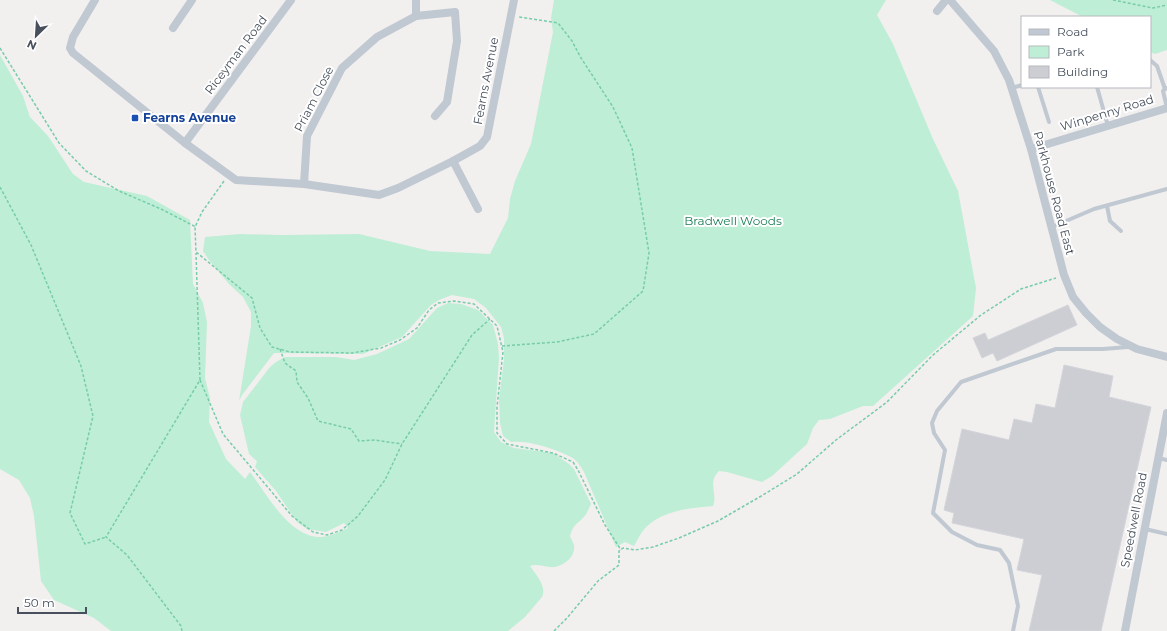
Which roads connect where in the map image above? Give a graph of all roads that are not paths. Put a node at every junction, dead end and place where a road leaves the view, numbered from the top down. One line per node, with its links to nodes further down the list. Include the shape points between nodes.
1 (95, 0): 21 (street, Fearns Avenue, via 73,37 70,48 73,54)
2 (192, 0): 10 (street)
3 (292, 0): 21 (street, Riceyman Road)
4 (416, 0): 9 (street)
5 (514, 0): 23 (street, Fearns Avenue, via 487,137 480,146)
6 (946, 0): 8 (street)
7 (950, 0): 13 (street, Parkhouse Road East, via 994,51)
8 (936, 11)
9 (416, 16): 18 (street, Priam Close, via 455,12 457,41 446,102); 24 (street, Priam Close, via 377,37 342,68 307,136)
10 (173, 28)
11 (1151, 61): 16 (lane)
12 (1021, 85): 13 (lane)
13 (1012, 88): 22 (street, Parkhouse Road East)
14 (1038, 88): 19 (lane)
15 (1097, 88): 20 (lane)
16 (1166, 88): 17 (lane, via 1163,91)
17 (1167, 108): 20 (street, Winpenny Road)
18 (435, 116)
19 (1049, 122)
20 (1108, 126): 22 (street, Winpenny Road)
21 (185, 143): 24 (street, Fearns Avenue, via 236,180)
22 (1031, 149): 28 (street, Parkhouse Road East)
23 (453, 161): 24 (street, Fearns Avenue, via 380,195); 27 (street)
24 (304, 184)
25 (1167, 189): 26 (lane)
26 (1107, 206): 28 (lane); 29 (lane, via 1110,221)
27 (478, 209)
28 (1051, 227): 30 (street, Parkhouse Road East, via 1064,275 1074,297 1100,327)
29 (1121, 231)
30 (1132, 347): 31 (street, Parkhouse Road East); 36 (lane, via 1056,350 961,382 937,411 932,423 934,433 945,450 933,513 952,532 977,545 1000,550 1008,563 1018,606)
31 (1167, 357)
32 (1167, 413): 33 (street, Speedwell Road)
33 (1163, 459): 34 (street, Speedwell Road)
34 (1145, 529): 35 (lane); 37 (street, Speedwell Road)
35 (1167, 534)
36 (1013, 631)
37 (1125, 631)

